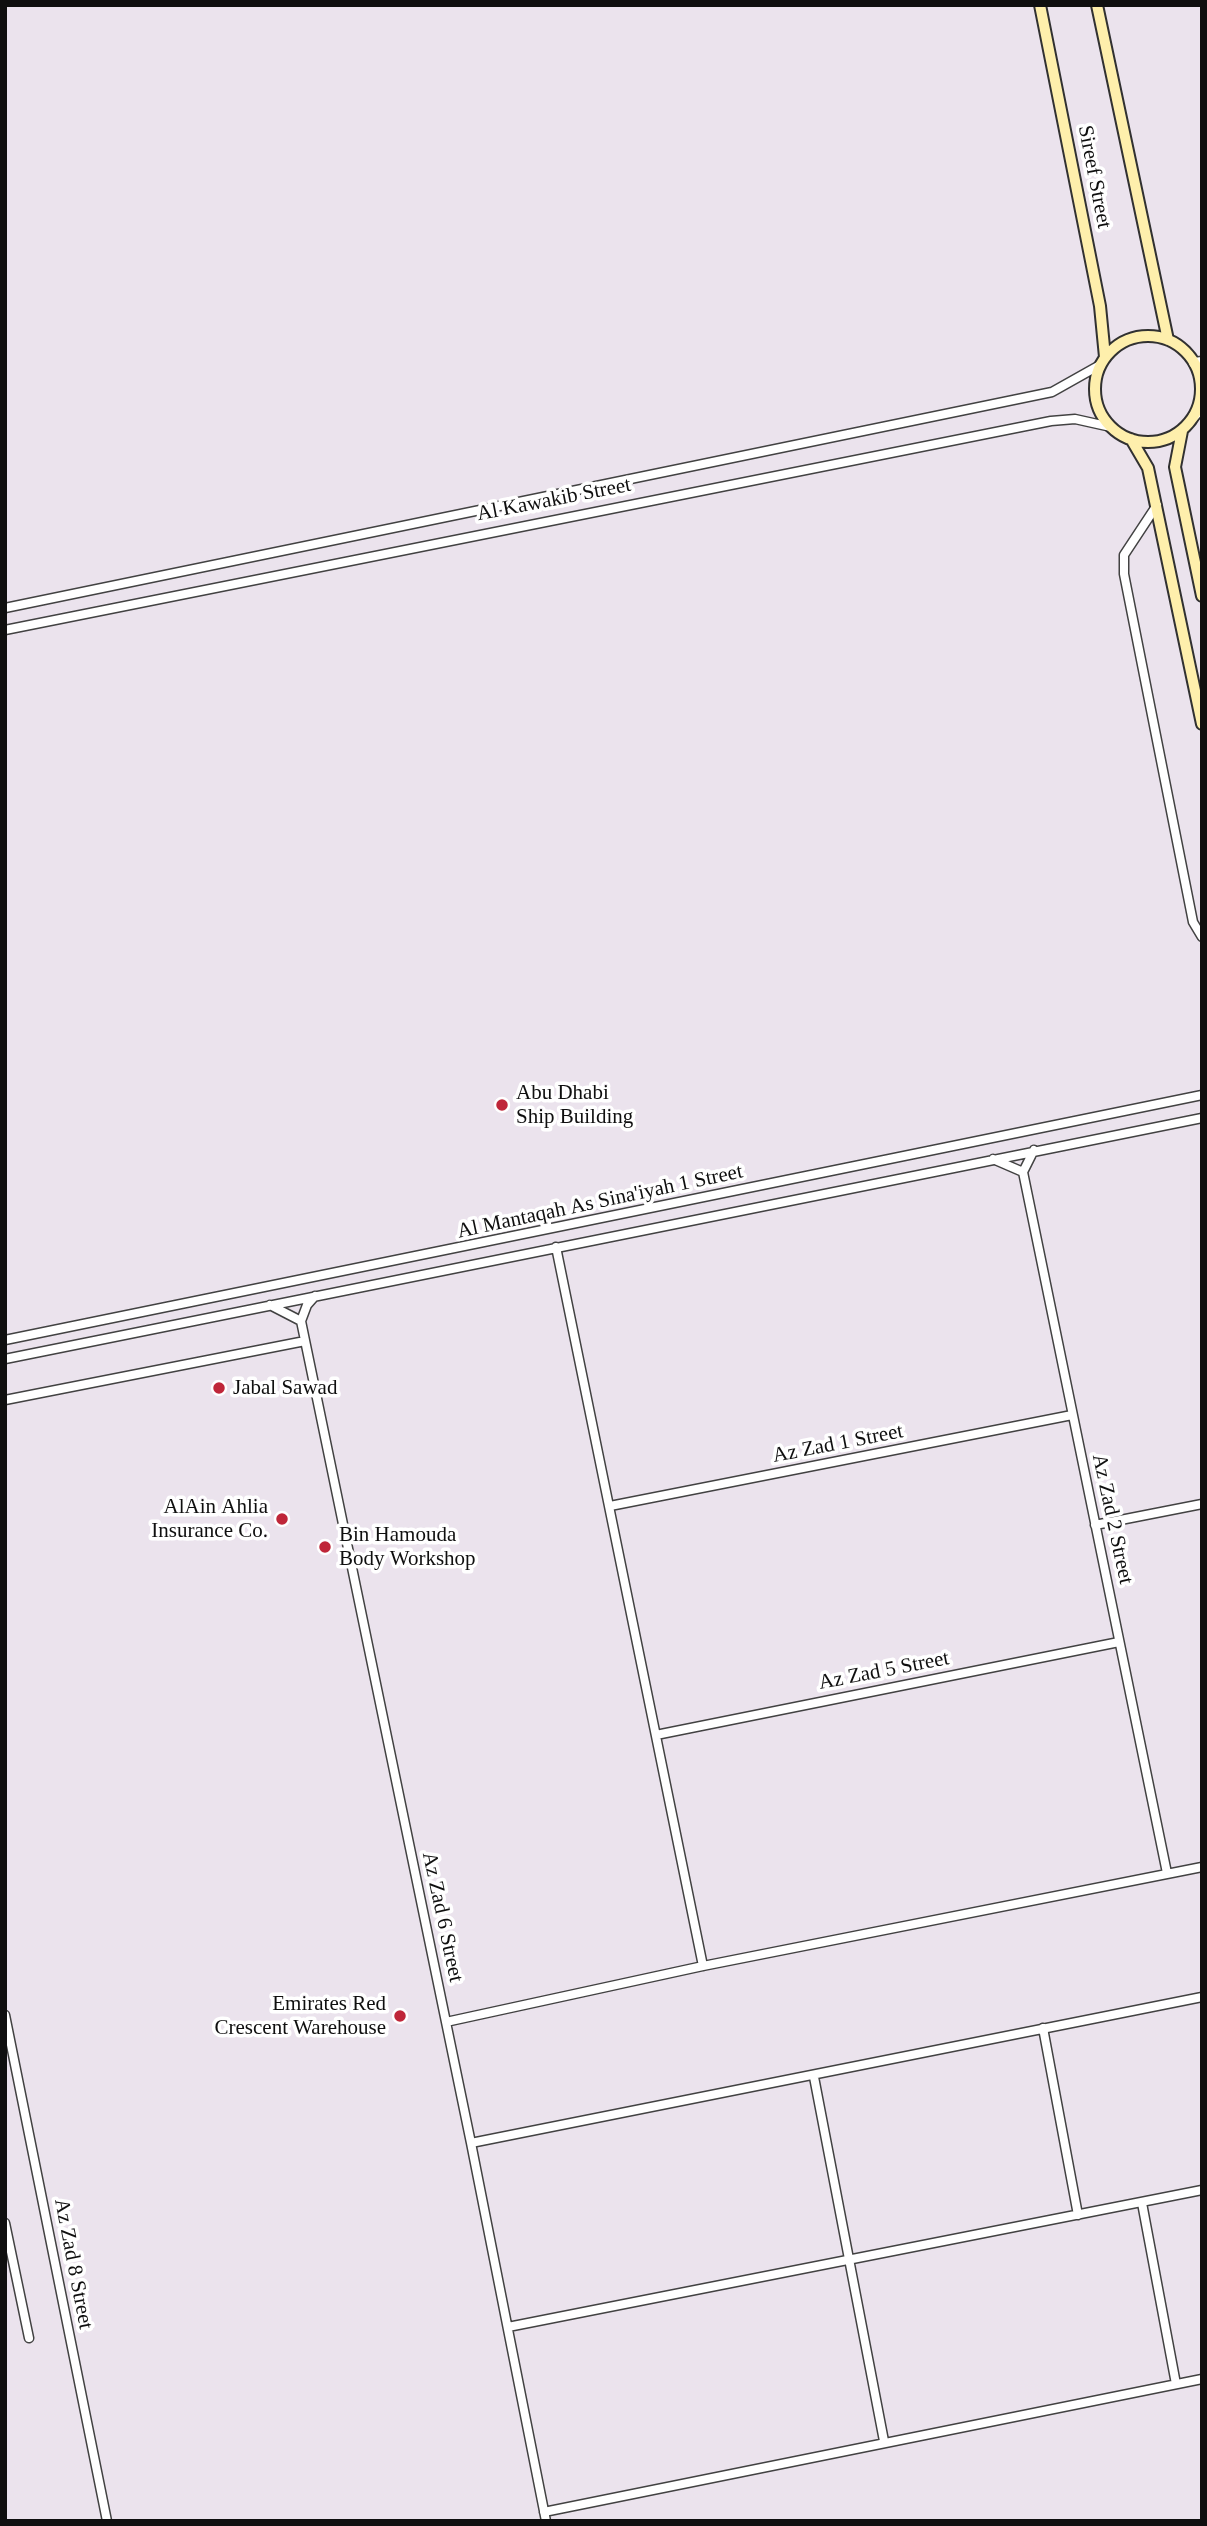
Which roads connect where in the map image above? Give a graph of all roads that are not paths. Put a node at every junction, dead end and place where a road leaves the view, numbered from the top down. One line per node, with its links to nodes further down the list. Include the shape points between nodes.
1 (1040, 5): 4 (main road, Sireef Street, via 1100,306)
2 (1097, 5): 3 (main road, Sireef Street)
3 (1168, 340): 4 (main road, via 1134,338 1115,347); 5 (main road)
4 (1103, 361): 7 (main road, via 1096,398); 12 (street, Al Kawakib Street, via 1052,392)
5 (1198, 363): 6 (main road)
6 (1198, 411): 8 (main road)
7 (1111, 428): 9 (main road); 13 (street, Al Kawakib Street, via 1075,419 1051,421)
8 (1182, 429): 9 (main road, via 1163,440); 11 (main road, via 1175,467)
9 (1131, 439): 10 (main road, via 1145,460)
10 (1157, 505): 14 (main road); 15 (street, via 1124,555 1125,574 1195,927)
11 (1202, 596)
12 (5, 608)
13 (5, 630)
14 (1202, 724)
15 (1202, 937)
16 (1202, 1095): 25 (street, Al Mantaqah As Sina'iyah 1 Street)
17 (1202, 1118): 18 (street, Al Mantaqah As Sina'iyah 1 Street)
18 (1034, 1150): 19 (street, Al Mantaqah As Sina'iyah 1 Street); 20 (street)
19 (992, 1158): 20 (street); 21 (street, Al Mantaqah As Sina'iyah 1 Street)
20 (1023, 1172): 29 (street, Az Zad 2 Street)
21 (556, 1247): 22 (street, Al Mantaqah As Sina'iyah 1 Street); 31 (street)
22 (315, 1296): 23 (street, Al Mantaqah As Sina'iyah 1 Street); 24 (street)
23 (270, 1305): 24 (street); 27 (street, Al Mantaqah As Sina'iyah 1 Street)
24 (301, 1321): 26 (street, Az Zad 6 Street)
25 (5, 1340)
26 (305, 1341): 28 (street); 40 (street, Az Zad 6 Street)
27 (5, 1359)
28 (5, 1400)
29 (1073, 1415): 31 (street, Az Zad 1 Street); 32 (street, Az Zad 2 Street)
30 (1202, 1504): 32 (street)
31 (610, 1506): 34 (street)
32 (1095, 1525): 33 (street, Az Zad 2 Street)
33 (1119, 1642): 34 (street, Az Zad 5 Street); 36 (street, Az Zad 2 Street)
34 (656, 1735): 37 (street)
35 (1202, 1867): 36 (street)
36 (1167, 1873): 37 (street)
37 (703, 1966): 40 (street)
38 (1202, 1997): 41 (street)
39 (5, 2015): 55 (street, Az Zad 8 Street)
40 (446, 2022): 43 (street, Az Zad 6 Street)
41 (1043, 2028): 42 (street); 46 (street)
42 (814, 2077): 43 (street); 48 (street)
43 (471, 2143): 49 (street, Az Zad 6 Street)
44 (1202, 2190): 45 (street)
45 (1142, 2203): 46 (street); 52 (street)
46 (1078, 2215): 48 (street)
47 (5, 2223): 50 (street)
48 (850, 2261): 49 (street); 53 (street)
49 (508, 2327): 54 (street, Az Zad 6 Street)
50 (29, 2338)
51 (1202, 2379): 52 (street)
52 (1176, 2384): 53 (street)
53 (884, 2441): 54 (street)
54 (545, 2516)
55 (107, 2521)

